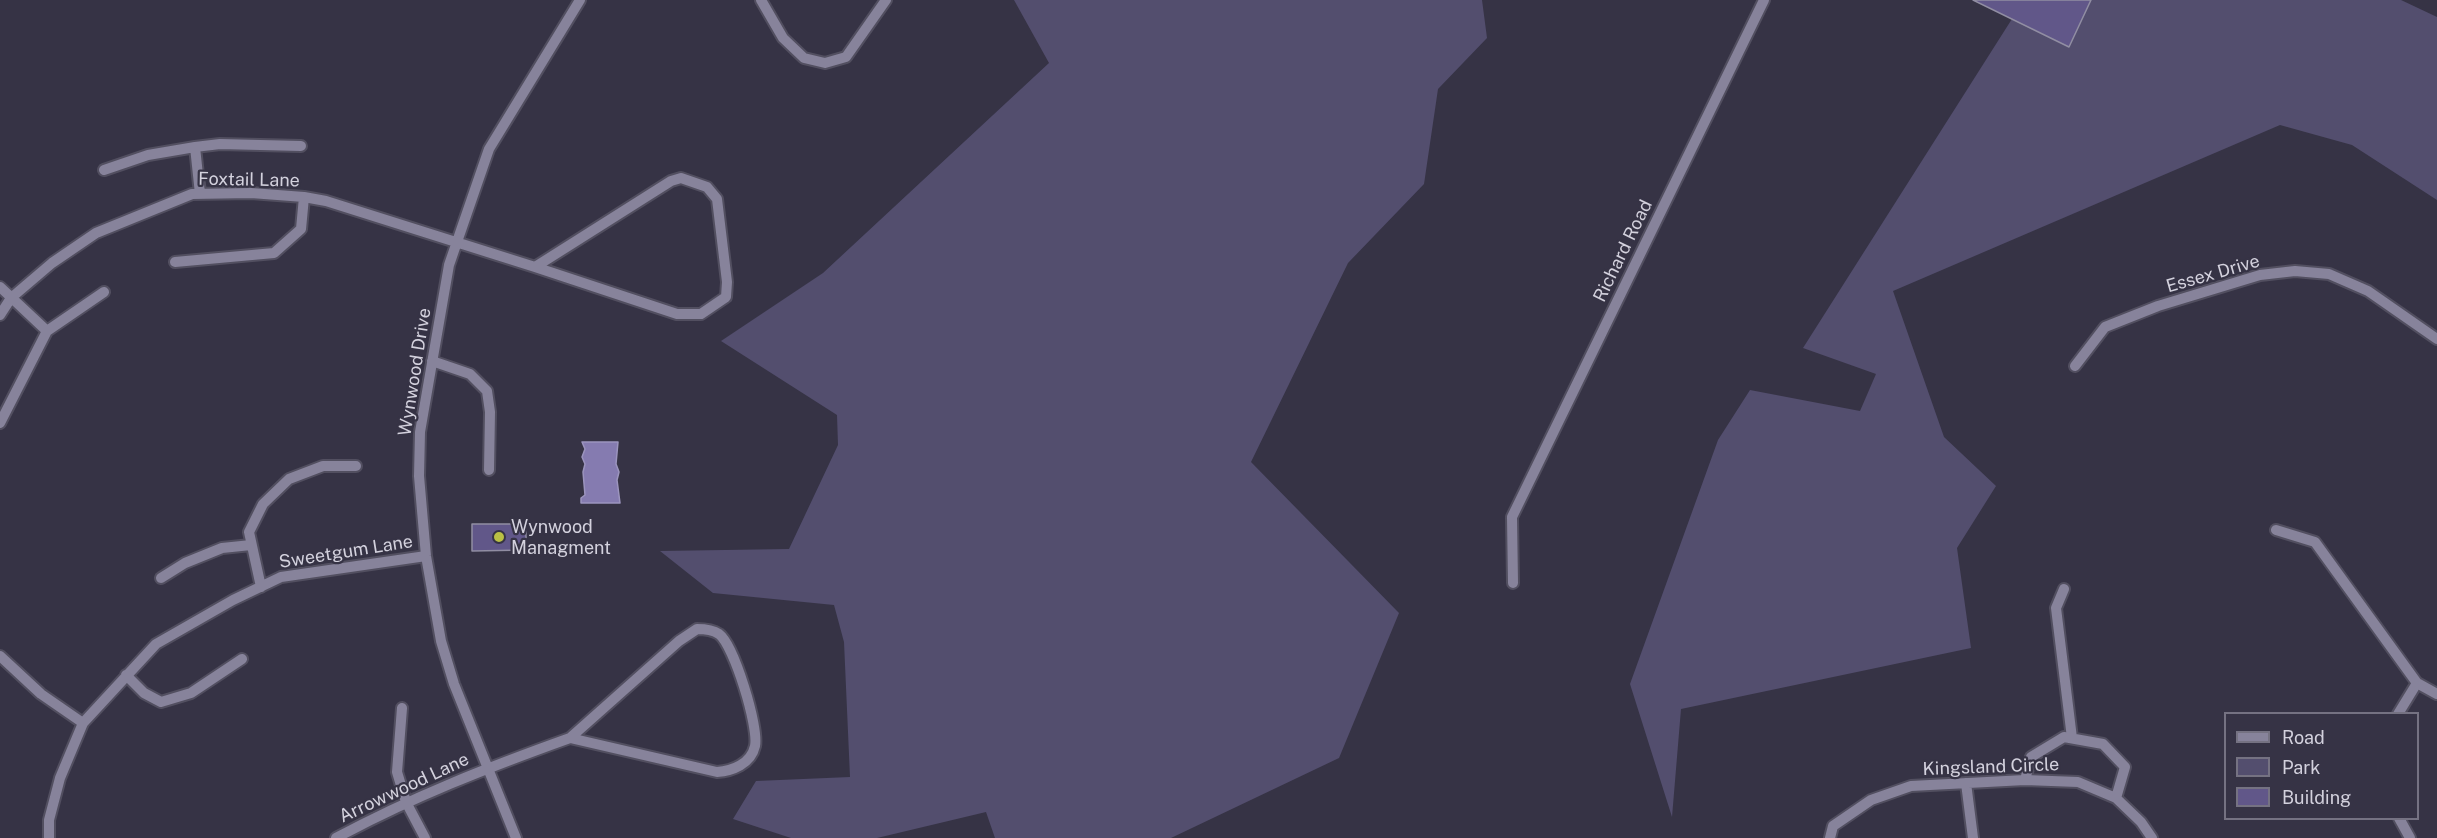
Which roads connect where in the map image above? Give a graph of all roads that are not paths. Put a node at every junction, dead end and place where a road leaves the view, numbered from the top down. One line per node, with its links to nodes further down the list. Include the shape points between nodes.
1 (580, 0): 10 (street, Wynwood Drive, via 489,149)
2 (761, 0): 3 (street, via 783,38 804,58 825,63 846,57)
3 (886, 0)
4 (1764, 0): 28 (street, Richard Road, via 1512,517)
5 (302, 146): 6 (street)
6 (195, 147): 7 (street, via 148,155); 8 (street)
7 (104, 170)
8 (200, 194): 9 (street, Foxtail Lane); 15 (street, Foxtail Lane, via 96,233)
9 (304, 197): 10 (street, Foxtail Lane); 11 (street, via 301,230 274,253)
10 (458, 242): 12 (street, Foxtail Lane); 19 (street, Wynwood Drive, via 449,265)
11 (175, 262)
12 (535, 267): 12 (street, Foxtail Lane, via 677,314 701,314 726,297 717,199 706,187 681,177)
13 (0, 287): 15 (street)
14 (104, 292): 17 (street)
15 (11, 298): 16 (street, Foxtail Lane); 17 (street)
16 (0, 315)
17 (47, 331): 21 (street)
18 (2437, 339): 20 (street, Essex Drive, via 2368,291 2329,274 2295,271 2260,275 2158,306 2105,327)
19 (432, 361): 23 (street, via 470,374 488,391); 26 (street, Wynwood Drive, via 420,432 419,476)
20 (2075, 366)
21 (0, 423)
22 (356, 466): 25 (street, via 323,466 289,479 263,504 249,532)
23 (489, 470)
24 (2276, 530): 34 (street, via 2315,542)
25 (251, 545): 27 (street, via 222,548); 29 (street)
26 (426, 556): 29 (street, Sweetgum Lane, via 281,577); 41 (street, Wynwood Drive, via 453,684)
27 (161, 578)
28 (1513, 583)
29 (261, 587): 33 (street, Sweetgum Lane, via 156,644)
30 (2064, 589): 40 (street, via 2056,608)
31 (0, 656): 38 (street, via 41,694)
32 (242, 659): 33 (street, via 191,693 161,702 144,693)
33 (126, 675): 38 (street, Sweetgum Lane)
34 (2417, 683): 35 (street); 37 (street)
35 (2437, 694)
36 (402, 708): 45 (street, via 397,772)
37 (2399, 712)
38 (83, 723): 47 (street, Sweetgum Lane, via 60,778 49,820)
39 (570, 738): 39 (street, via 717,772 733,771 755,748 748,701 729,645 718,633 697,629 678,641); 41 (street, Arrowwood Lane)
40 (2072, 738): 42 (street, via 2064,737 2031,757); 44 (street, via 2103,744 2125,767)
41 (486, 768): 45 (street, Arrowwood Lane); 50 (street, Wynwood Drive)
42 (2025, 780): 43 (street, Kingsland Circle); 44 (street, Kingsland Circle, via 2078,782)
43 (1966, 783): 51 (street, Kingsland Circle, via 1911,786 1870,800 1833,826); 52 (street)
44 (2116, 798): 53 (street, Kingsland Circle)
45 (406, 802): 48 (street, Arrowwood Lane); 49 (street)
46 (2400, 820): 54 (street)
47 (49, 838)
48 (336, 838)
49 (424, 838)
50 (516, 838)
51 (1830, 838)
52 (1972, 838)
53 (2152, 838)
54 (2410, 838)

